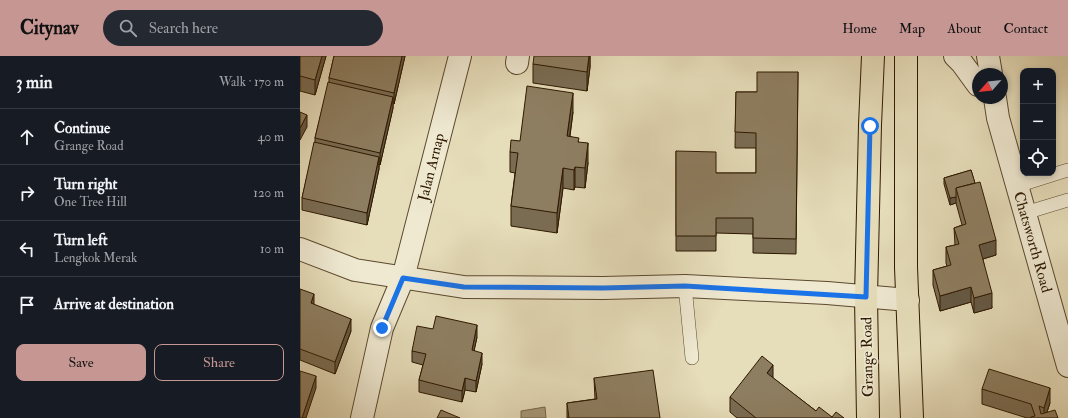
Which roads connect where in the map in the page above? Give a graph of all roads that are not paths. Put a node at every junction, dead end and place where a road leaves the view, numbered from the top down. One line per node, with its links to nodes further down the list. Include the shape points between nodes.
1 (460, 56): 14 (street, Jalan Arnap)
2 (873, 56): 16 (main road, Grange Road)
3 (906, 56): 17 (main road)
4 (955, 56): 7 (street)
5 (988, 56): 6 (street)
6 (990, 68)
7 (972, 77)
8 (997, 108): 10 (street, Chatsworth Road)
9 (1068, 170): 10 (lane)
10 (1017, 186): 12 (street, Chatsworth Road)
11 (1068, 200): 12 (lane)
12 (1025, 213): 19 (street, Chatsworth Road)
13 (300, 249): 14 (street, via 355,270)
14 (403, 278): 15 (street, via 464,287); 20 (street, Jalan Arnap, via 382,328)
15 (685, 286): 16 (street); 18 (lane)
16 (866, 297): 17 (street); 21 (main road, Grange Road)
17 (908, 300): 22 (main road)
18 (692, 358)
19 (1067, 362)
20 (362, 418)
21 (868, 418)
22 (912, 418)

